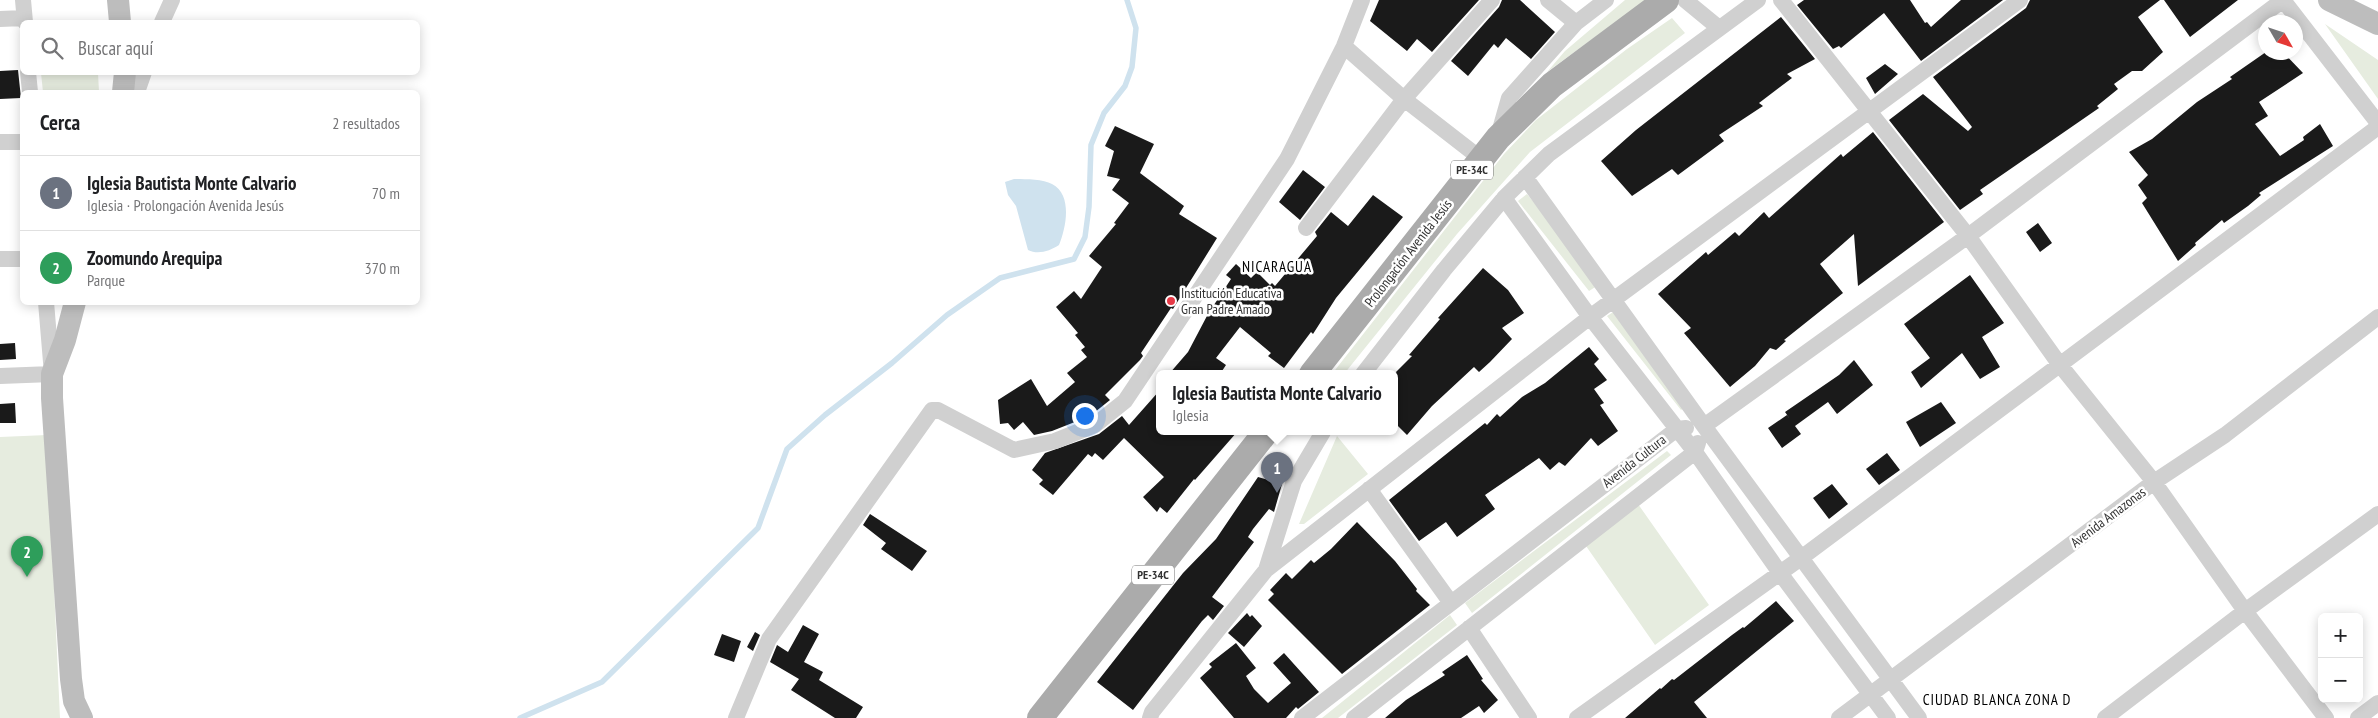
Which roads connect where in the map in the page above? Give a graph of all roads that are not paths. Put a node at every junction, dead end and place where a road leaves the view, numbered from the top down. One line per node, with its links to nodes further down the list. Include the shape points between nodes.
1 (23, 0): 16 (street)
2 (118, 0): 17 (street)
3 (172, 0): 18 (street)
4 (1362, 0): 22 (street)
5 (1492, 0): 29 (street)
6 (1548, 0): 19 (street)
7 (1606, 0): 19 (street)
8 (1666, 0): 32 (main road, Prolongación Avenida Jesús / PE-34C, via 1552,85)
9 (1685, 0): 21 (street)
10 (1758, 0): 21 (street)
11 (1781, 0): 30 (street)
12 (2020, 0): 30 (street)
13 (2283, 0): 31 (street); 39 (street)
14 (2329, 0): 20 (street)
15 (0, 19): 16 (street)
16 (24, 20)
17 (120, 20)
18 (163, 20)
19 (1576, 23): 32 (street, via 1509,98)
20 (2378, 24)
21 (1719, 28): 36 (street, via 1549,154)
22 (1344, 46): 29 (street); 70 (street, via 1287,159 1125,401 1094,425 1055,441 1014,450 938,410 932,410 770,639)
23 (28, 75): 26 (street)
24 (125, 75): 27 (street)
25 (143, 75): 28 (street)
26 (30, 90)
27 (123, 90)
28 (138, 90)
29 (1404, 99): 35 (street); 38 (street)
30 (1868, 111): 39 (street); 42 (street)
31 (2378, 125): 47 (street)
32 (1498, 138): 35 (main road, Prolongación Avenida Jesús / PE-34C)
33 (0, 142): 34 (street)
34 (20, 142)
35 (1480, 158): 48 (main road, Prolongación Avenida Jesús / PE-34C)
36 (1525, 177): 37 (street); 42 (street)
37 (1504, 198): 45 (street); 49 (street)
38 (1306, 228)
39 (1968, 236): 47 (street); 52 (street)
40 (0, 259): 41 (street)
41 (20, 259)
42 (1613, 299): 45 (street); 52 (street)
43 (46, 305): 50 (street)
44 (74, 305): 50 (street)
45 (1590, 317): 53 (street); 58 (street)
46 (2378, 317): 57 (street, Avenida Amazonas, via 2225,435)
47 (2060, 364): 57 (street); 60 (street)
48 (1315, 370)
49 (1366, 370)
50 (52, 374): 51 (street); 69 (street, via 71,679 74,701)
51 (0, 376)
52 (1704, 426): 53 (street, Avenida Cultura); 56 (street); 60 (street)
53 (1676, 429): 56 (street); 63 (street, Avenida Cultura)
54 (1264, 435): 71 (main road, PE-34C)
55 (1322, 435): 61 (street, via 1294,481)
56 (1695, 452): 62 (street); 65 (street)
57 (2154, 482): 64 (street); 66 (street, Avenida Amazonas)
58 (1369, 489): 61 (street); 63 (street)
59 (2378, 514): 64 (street)
60 (1801, 558): 62 (street); 66 (street)
61 (1266, 570): 72 (street)
62 (1780, 573): 67 (street); 76 (street)
63 (1451, 602): 73 (street, Avenida Cultura)
64 (2245, 611): 80 (street); 81 (street)
65 (1469, 628): 74 (street); 75 (street)
66 (1890, 680): 67 (street, Avenida Amazonas); 79 (street)
67 (1869, 694): 77 (street, Avenida Amazonas); 78 (street)
68 (2378, 703): 82 (street)
69 (82, 718)
70 (736, 718)
71 (1040, 718)
72 (1150, 718)
73 (1302, 718)
74 (1354, 718)
75 (1529, 718)
76 (1577, 718)
77 (1839, 718)
78 (1888, 718)
79 (1919, 718)
80 (2105, 718)
81 (2326, 718)
82 (2358, 718)

